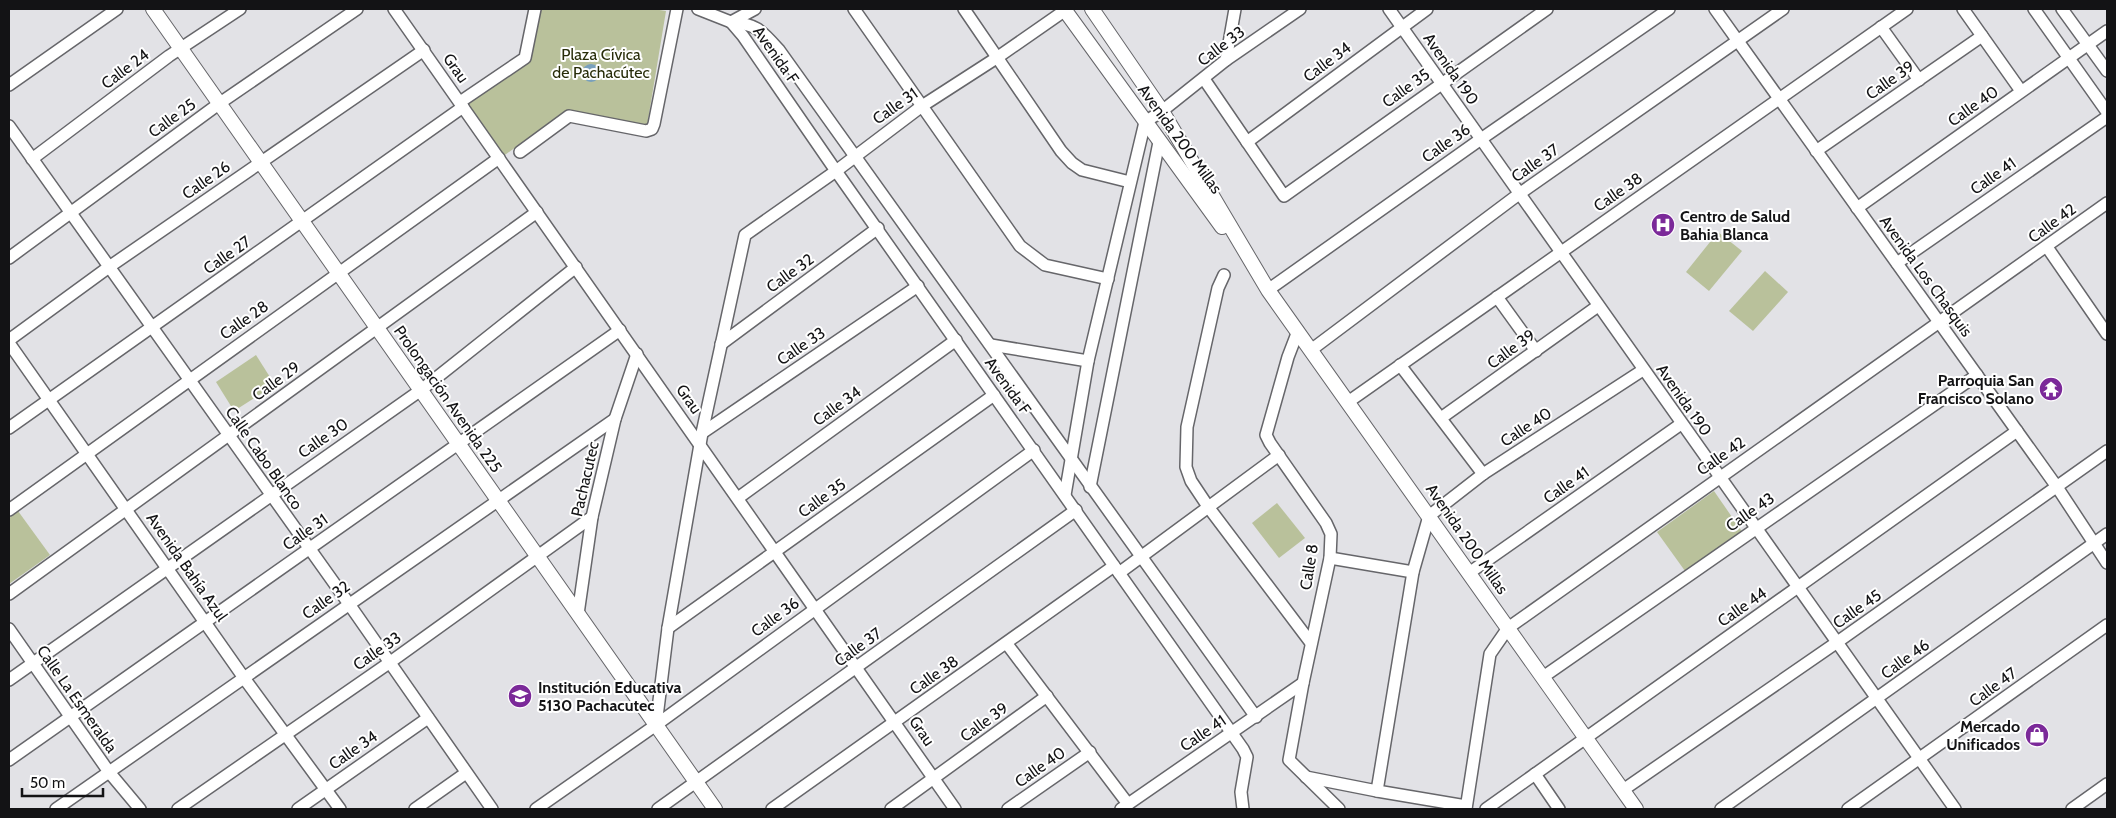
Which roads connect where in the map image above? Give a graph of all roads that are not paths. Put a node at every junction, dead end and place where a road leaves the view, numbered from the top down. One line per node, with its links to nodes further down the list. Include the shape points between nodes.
1 (118, 9): 43 (street)
2 (153, 9): 34 (main road, Prolongación Avenida 225)
3 (240, 9): 34 (street, Calle 24)
4 (357, 9): 46 (street, Calle 25)
5 (394, 9): 35 (street, Grau)
6 (535, 9): 47 (street, Calle 27, via 525,58)
7 (677, 9): 58 (street, via 652,129 646,131 569,116)
8 (698, 9): 26 (street, Avenida F)
9 (756, 9): 27 (street)
10 (854, 9): 48 (street)
11 (964, 9): 36 (street)
12 (1065, 9): 36 (street, Calle 31); 52 (main road, Avenida 200 Millas)
13 (1092, 9): 49 (main road, Avenida 200 Millas)
14 (1235, 9): 38 (street)
15 (1300, 9): 38 (street, Calle 33)
16 (1389, 9): 29 (street, Avenida 190)
17 (1427, 9): 29 (street, Calle 34)
18 (1547, 9): 42 (street, Calle 35)
19 (1669, 9): 54 (street, Calle 36)
20 (1715, 9): 32 (street, Avenida Los Chasquis)
21 (1782, 9): 32 (street, Calle 37)
22 (1907, 9): 28 (street, Calle 38)
23 (1963, 9): 31 (street)
24 (2034, 9): 37 (street)
25 (2062, 9): 33 (street)
26 (724, 12): 27 (street, Avenida F)
27 (731, 22): 59 (street, via 748,23 765,34); 63 (street, Avenida F, via 744,36)
28 (1881, 26): 41 (street); 45 (street, Calle 38)
29 (1402, 27): 42 (street, Avenida 190); 56 (street, Calle 34)
30 (2107, 31): 33 (street, Calle 40)
31 (1982, 36): 41 (street, Calle 39); 44 (street)
32 (1738, 41): 45 (street, Avenida Los Chasquis); 65 (street, Calle 37)
33 (2087, 44): 37 (street, Calle 40); 39 (street)
34 (181, 48): 46 (main road, Prolongación Avenida 225); 61 (street, Calle 24)
35 (424, 50): 47 (street, Grau); 62 (street, Calle 26)
36 (998, 57): 48 (street, Calle 31); 64 (street, via 1072,163 1082,170)
37 (2068, 58): 44 (street, Calle 40); 50 (street)
38 (1226, 60): 40 (street, Calle 33)
39 (2107, 71)
40 (1204, 80): 49 (street, Calle 33); 56 (street)
41 (1919, 80): 57 (street, Calle 39)
42 (1441, 83): 54 (street, Avenida 190); 56 (street, Calle 35, via 1284,196)
43 (9, 85)
44 (2021, 91): 67 (street, Calle 40)
45 (1779, 98): 57 (street, Avenida Los Chasquis); 73 (street, Calle 38)
46 (220, 103): 62 (main road, Prolongación Avenida 225); 68 (street, Calle 25)
47 (462, 105): 60 (street, Grau); 70 (street, Calle 27)
48 (922, 106): 59 (street, Calle 31); 80 (street, via 1020,246 1045,265)
49 (1162, 111): 52 (street, Calle 33); 82 (main road, Avenida 200 Millas)
50 (2107, 112)
51 (2107, 116): 75 (street, Calle 41)
52 (1145, 122): 55 (main road, Avenida 200 Millas); 64 (street)
53 (9, 126): 61 (street, Calle Cabo Blanco)
54 (1480, 139): 65 (street, Avenida 190); 82 (street, Calle 36)
55 (1159, 142): 82 (main road, Avenida 200 Millas); 123 (street)
56 (1247, 142)
57 (1816, 151): 67 (street, Avenida Los Chasquis)
58 (520, 152)
59 (856, 155): 63 (street, Calle 31); 94 (street)
60 (499, 158): 69 (street, Grau); 78 (street, Calle 28)
61 (32, 159): 68 (street, Calle Cabo Blanco)
62 (261, 162): 70 (main road, Prolongación Avenida 225); 77 (street, Calle 26)
63 (836, 171): 71 (street, Avenida F); 93 (street, Calle 31, via 745,235)
64 (1130, 182): 80 (street)
65 (1520, 194): 73 (street, Avenida 190); 95 (street, Calle 37)
66 (2107, 203): 72 (street, Calle 42)
67 (1857, 208): 75 (street, Avenida Los Chasquis)
68 (70, 212): 74 (street, Calle 25); 77 (street, Calle Cabo Blanco)
69 (537, 212): 76 (street, Grau); 87 (street, Calle 29)
70 (303, 222): 78 (main road, Prolongación Avenida 225); 86 (street, Calle 27)
71 (878, 228): 81 (street, Avenida F); 93 (street, Calle 32)
72 (2047, 247): 85 (street, Calle 42); 90 (street)
73 (1560, 252): 83 (street, Calle 38); 84 (street, Avenida 190)
74 (9, 258)
75 (1897, 263): 85 (street, Avenida Los Chasquis)
76 (576, 267): 88 (street, Grau); 103 (street, Calle 30)
77 (109, 268): 86 (street, Calle Cabo Blanco); 92 (street, Calle 26)
78 (339, 274): 87 (main road, Prolongación Avenida 225); 102 (street, Calle 28)
79 (1224, 275): 129 (street, via 1218,288 1185,444 1186,468)
80 (1108, 279): 98 (street)
81 (918, 286): 91 (street, Avenida F); 112 (street, Calle 33)
82 (1268, 290): 89 (main road, Avenida 200 Millas)
83 (1497, 296): 96 (street); 99 (street, Calle 38)
84 (1598, 306): 96 (street, Calle 39); 100 (street, Avenida 190)
85 (1939, 323): 101 (street, Avenida Los Chasquis); 122 (street, Calle 42)
86 (152, 328): 102 (street, Calle Cabo Blanco); 105 (street, Calle 27)
87 (377, 328): 103 (main road, Prolongación Avenida 225); 113 (street, Calle 29)
88 (620, 330): 97 (street, Grau); 114 (street, Calle 31)
89 (1298, 331): 95 (main road, Avenida 200 Millas); 119 (street, Calle 8, via 1266,435)
90 (2107, 334)
91 (956, 340): 104 (street, Avenida F); 127 (street, Calle 34)
92 (9, 341): 105 (street, Avenida Bahía Azul)
93 (721, 344): 112 (street)
94 (991, 345): 98 (street); 120 (street)
95 (1311, 350): 106 (main road, Avenida 200 Millas)
96 (1536, 351): 108 (street, Calle 39)
97 (637, 354): 107 (street, Pachacutec); 115 (street, Grau)
98 (1088, 361): 120 (street)
99 (1400, 365): 106 (street, Calle 38); 108 (street)
100 (1643, 370): 109 (street, Avenida 190); 121 (street, Calle 40)
101 (1976, 375): 111 (street, Avenida Los Chasquis); 135 (street, Calle 43)
102 (188, 380): 113 (street, Calle Cabo Blanco); 118 (street, Calle 28)
103 (421, 390): 114 (main road, Prolongación Avenida 225); 125 (street, Calle 30)
104 (994, 395): 116 (street, Avenida F); 139 (street, Calle 35)
105 (49, 400): 110 (street, Calle 27); 118 (street, Avenida Bahía Azul)
106 (1348, 402): 133 (main road, Avenida 200 Millas)
107 (615, 418): 128 (street, Calle 32); 134 (street, Pachacutec)
108 (1441, 418): 121 (street)
109 (1681, 424): 122 (street, Avenida 190); 147 (street, Calle 41)
110 (9, 428)
111 (2017, 432): 124 (street, Avenida Los Chasquis); 148 (street, Calle 44)
112 (702, 433): 115 (street)
113 (228, 436): 125 (street, Calle Cabo Blanco); 130 (street, Calle 29)
114 (458, 444): 128 (main road, Prolongación Avenida 225); 138 (street, Calle 31)
115 (701, 446): 127 (street, Grau); 155 (street)
116 (1034, 450): 126 (street, Avenida F); 151 (street, Calle 36)
117 (2107, 451): 124 (street, Calle 45)
118 (87, 454): 130 (street, Avenida Bahía Azul); 131 (street, Calle 28)
119 (1279, 455): 129 (street, Calle 38); 142 (street, Calle 8, via 1326,523 1331,534)
120 (1072, 462): 123 (street); 126 (street)
121 (1483, 474): 133 (street, Calle 40)
122 (1719, 478): 135 (street, Avenida 190); 156 (street, Calle 42)
123 (1090, 487): 141 (street)
124 (2057, 487): 137 (street, Avenida Los Chasquis); 159 (street, Calle 45)
125 (270, 495): 138 (street, Calle Cabo Blanco); 144 (street, Calle 30)
126 (1065, 495): 132 (street, Avenida F)
127 (738, 498): 139 (street, Grau)
128 (498, 500): 140 (main road, Prolongación Avenida 225); 150 (street, Calle 32)
129 (1209, 508): 141 (street, Calle 38); 158 (street)
130 (126, 509): 144 (street, Avenida Bahía Azul); 149 (street, Calle 29)
131 (9, 510)
132 (1076, 510): 145 (street, Avenida F); 163 (street, Calle 37)
133 (1429, 516): 146 (street); 147 (main road, Avenida 200 Millas)
134 (592, 517): 140 (street, Calle 33); 152 (street, Pachacutec)
135 (1755, 528): 148 (street, Avenida 190); 164 (street, Calle 43)
136 (2107, 534): 137 (street, Calle 46)
137 (2093, 544): 143 (street, Avenida Los Chasquis); 169 (street, Calle 46)
138 (309, 550): 150 (street, Calle Cabo Blanco); 153 (street, Calle 31)
139 (776, 551): 151 (street, Grau); 155 (street, Calle 35)
140 (537, 556): 152 (main road, Prolongación Avenida 225); 161 (street, Calle 33)
141 (1140, 558): 145 (street, Calle 38); 171 (street)
142 (1330, 558): 146 (street); 158 (street, Calle 8)
143 (2107, 563)
144 (167, 568): 153 (street, Avenida Bahía Azul); 162 (street, Calle 30)
145 (1117, 569): 160 (street, Calle 38); 176 (street, Avenida F)
146 (1413, 572): 190 (street)
147 (1469, 573): 156 (main road, Avenida 200 Millas)
148 (1797, 588): 159 (street, Avenida 190); 177 (street, Calle 44)
149 (9, 594)
150 (349, 604): 161 (street, Calle Cabo Blanco); 165 (street, Calle 32)
151 (815, 608): 163 (street, Grau); 174 (street, Calle 36)
152 (578, 614): 174 (main road, Prolongación Avenida 225)
153 (205, 622): 165 (street, Avenida Bahía Azul); 170 (street, Calle 31)
154 (2107, 625): 180 (street, Calle 47)
155 (668, 628): 174 (street)
156 (1508, 628): 164 (main road, Avenida 200 Millas); 192 (street, Calle 42, via 1490,654)
157 (9, 630): 162 (street, Calle La Esmeralda)
158 (1311, 643): 167 (street, Calle 8)
159 (1836, 643): 169 (street, Avenida 190); 189 (street, Calle 45)
160 (1007, 644): 168 (street); 173 (street, Calle 38)
161 (390, 663): 172 (street, Calle Cabo Blanco); 175 (street, Calle 33)
162 (33, 664): 166 (street, Calle 30); 170 (street, Calle La Esmeralda)
163 (857, 668): 173 (street, Grau); 186 (street, Calle 37)
164 (1543, 677): 177 (main road, Avenida 200 Millas)
165 (244, 678): 175 (street, Avenida Bahía Azul); 181 (street, Calle 32)
166 (9, 680)
167 (1303, 683): 171 (street, Calle 41); 184 (street, Calle 8, via 1289,760)
168 (1047, 696): 178 (street); 185 (street, Calle 39)
169 (1877, 700): 180 (street, Avenida 190); 212 (street, Calle 46)
170 (70, 717): 179 (street, Calle 31); 181 (street, Calle La Esmeralda)
171 (1256, 717): 176 (street, Calle 41)
172 (428, 718): 182 (street, Calle Cabo Blanco); 188 (street, Calle 34)
173 (896, 722): 185 (street, Grau); 203 (street, Calle 38)
174 (656, 725): 186 (main road, Prolongación Avenida 225); 200 (street, Calle 36)
175 (285, 734): 188 (street, Avenida Bahía Azul); 195 (street, Calle 33)
176 (1232, 734): 191 (street, Calle 41); 207 (street, Avenida F, via 1246,757 1241,792)
177 (1586, 738): 183 (street, Calle 44); 189 (main road, Avenida 200 Millas)
178 (1090, 752): 191 (street); 206 (street, Calle 40)
179 (9, 760)
180 (1920, 760): 213 (street, Calle 47); 214 (street, Avenida 190)
181 (109, 772): 193 (street, Calle 32); 194 (street, Calle La Esmeralda)
182 (466, 773): 198 (street); 199 (street, Calle Cabo Blanco)
183 (1535, 774): 209 (street, Calle 44); 210 (street)
184 (1306, 777): 190 (street); 208 (street, Calle 8)
185 (934, 778): 204 (street, Calle 39); 205 (street, Grau)
186 (696, 782): 201 (street, Calle 37); 202 (main road, Prolongación Avenida 225)
187 (2107, 784): 215 (street)
188 (326, 789): 196 (street, Calle 34); 197 (street, Avenida Bahía Azul)
189 (1623, 790): 211 (main road, Avenida 200 Millas)
190 (1377, 791): 192 (street)
191 (1125, 807)
192 (1466, 808)
193 (56, 809)
194 (140, 809)
195 (178, 809)
196 (298, 809)
197 (340, 809)
198 (415, 809)
199 (492, 809)
200 (536, 809)
201 (658, 809)
202 (715, 809)
203 (772, 809)
204 (891, 809)
205 (955, 809)
206 (1008, 809)
207 (1243, 809)
208 (1339, 809)
209 (1486, 809)
210 (1559, 809)
211 (1636, 809)
212 (1721, 809)
213 (1848, 809)
214 (1955, 809)
215 (2072, 809)

